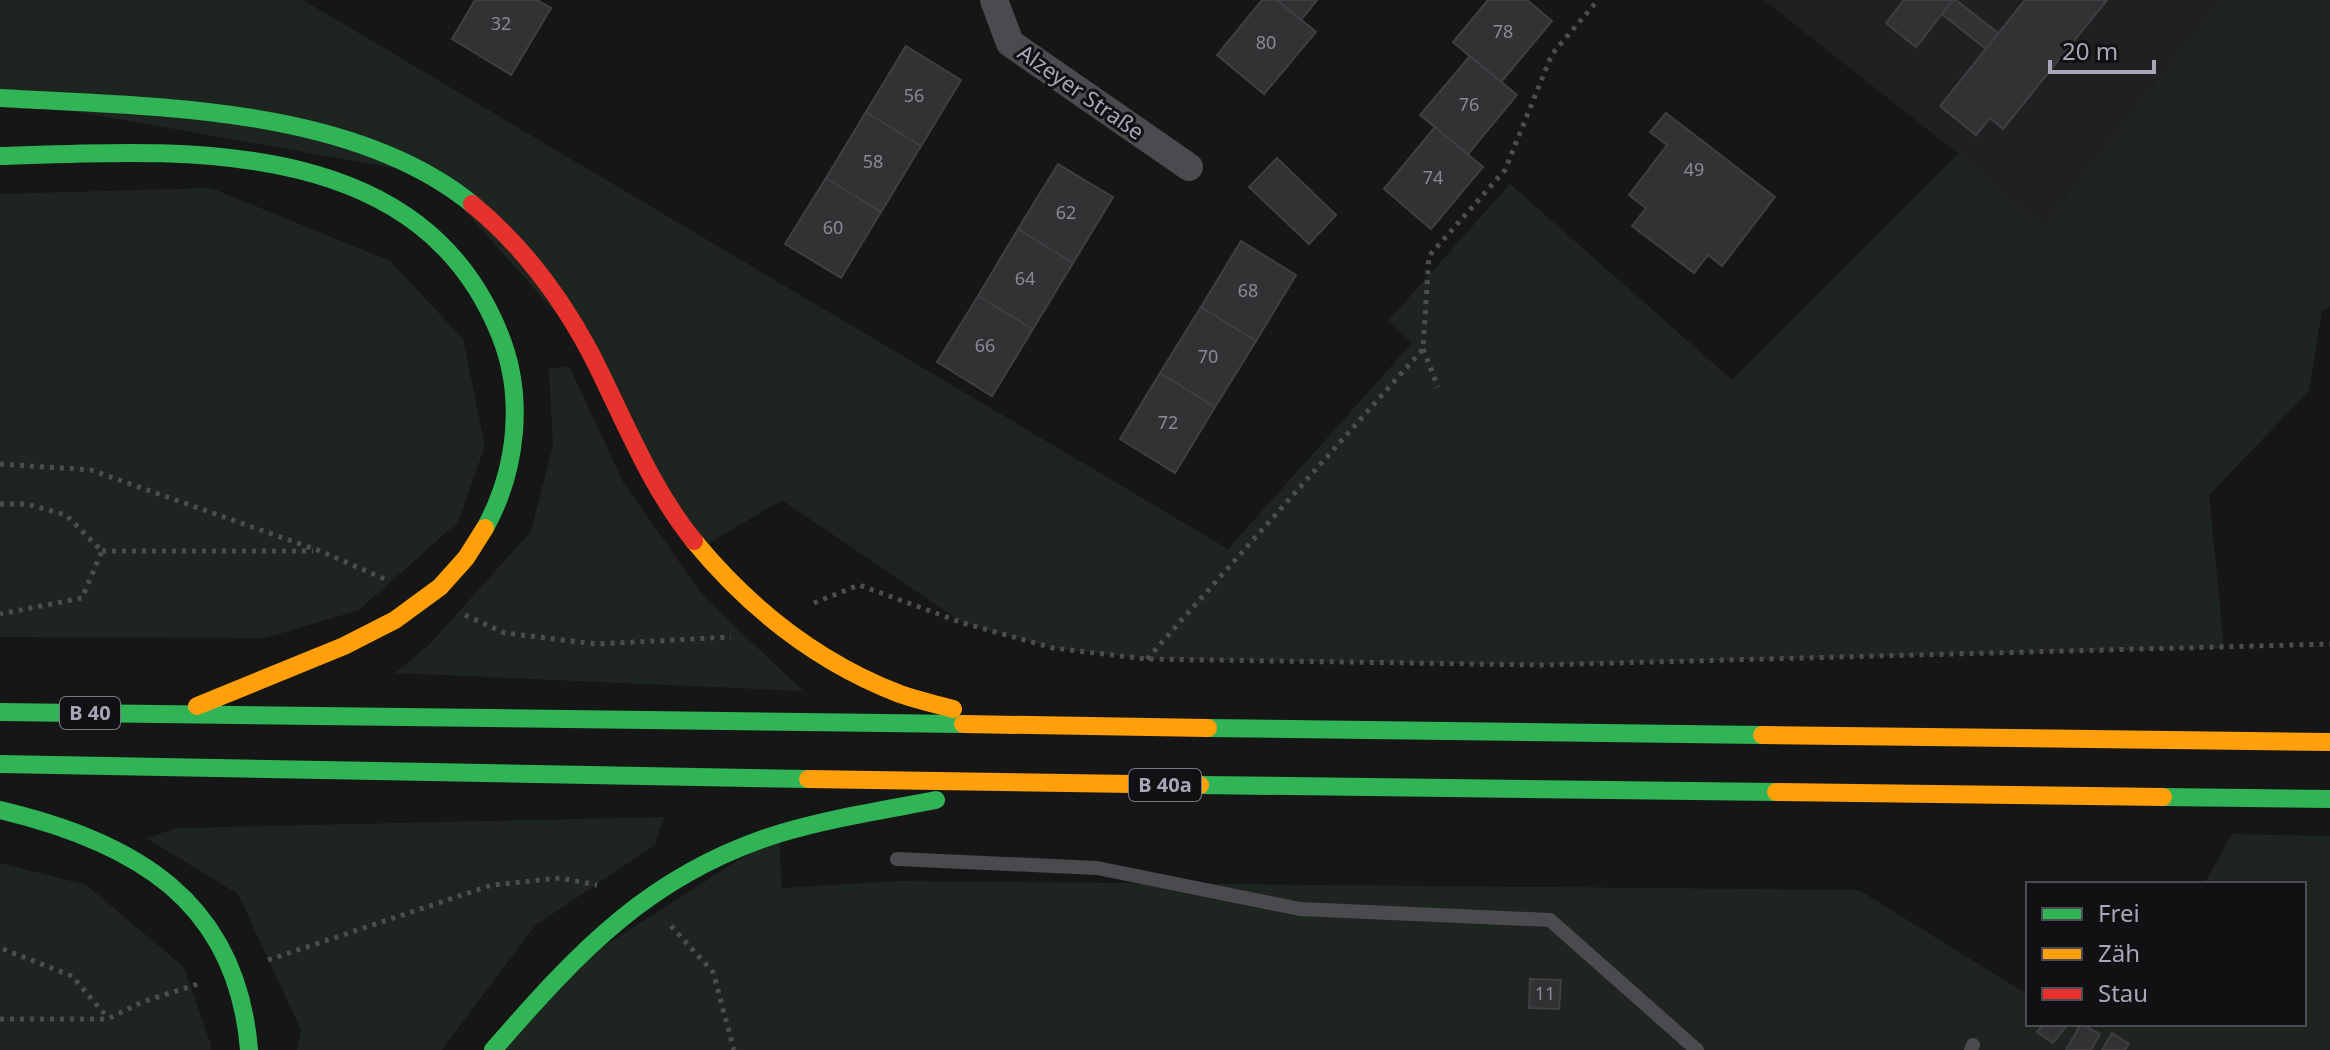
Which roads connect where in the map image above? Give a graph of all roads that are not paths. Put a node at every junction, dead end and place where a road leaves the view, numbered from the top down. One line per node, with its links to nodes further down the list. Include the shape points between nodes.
1 (994, 0): 4 (street, Alzeyer Straße, via 1010,43)
2 (0, 98): 7 (highway, via 185,109 310,128 348,138 433,175 470,201 534,267 588,349 667,504 730,585 811,649 856,674 902,694)
3 (0, 156): 6 (highway, via 152,152 250,159 307,171 361,191 405,216 449,251 479,289 501,332 513,378 516,425 509,472 492,517 467,558 438,589 370,635)
4 (1189, 167)
5 (0, 712): 6 (highway, B 40)
6 (180, 713): 7 (highway)
7 (1009, 725): 8 (highway)
8 (2330, 742)
9 (0, 764): 10 (highway, B 40a)
10 (1021, 783): 11 (highway, B 40a); 15 (highway, via 779,834 680,878 600,934)
11 (2330, 799)
12 (0, 810): 14 (highway, via 102,841 175,890 226,955 240,992)
13 (897, 859): 16 (lane, via 1097,868 1300,909 1550,920)
14 (249, 1050)
15 (493, 1050)
16 (1697, 1050)

